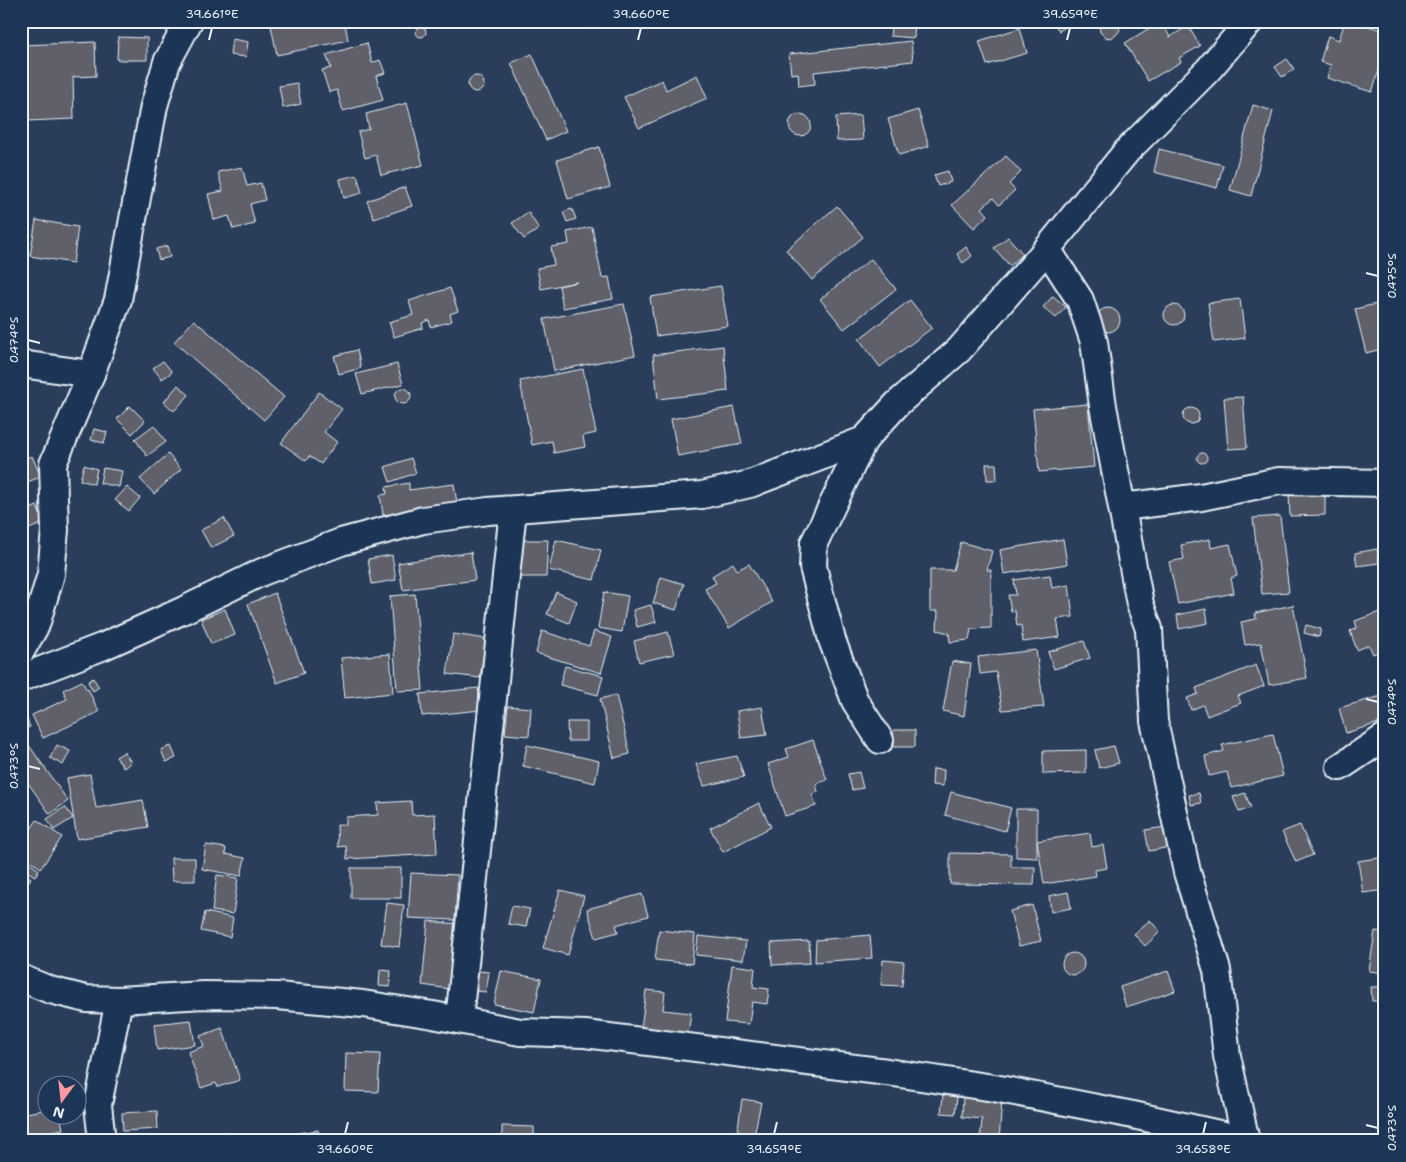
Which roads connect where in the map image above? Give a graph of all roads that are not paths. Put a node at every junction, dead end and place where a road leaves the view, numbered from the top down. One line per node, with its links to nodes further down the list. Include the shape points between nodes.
1 (189, 21): 5 (street, via 168,62 154,106 118,300)
2 (1250, 21): 3 (street, via 1208,70 1127,151)
3 (1047, 249): 6 (street, via 959,350 898,403); 8 (street, via 1080,300 1094,342)
4 (21, 364): 5 (street)
5 (91, 374): 10 (street, via 53,464 55,530 51,574 36,625)
6 (864, 440): 9 (street, via 750,484 702,495); 13 (street, via 814,543 813,567 832,640 855,701)
7 (1385, 483): 8 (street, via 1279,480 1201,497)
8 (1123, 506): 18 (street, via 1140,604 1149,629 1154,721 1187,872 1217,970 1227,1056)
9 (513, 510): 11 (street, via 423,520 341,542 262,572 104,646); 17 (street)
10 (21, 651)
11 (21, 678)
12 (1385, 737): 14 (street)
13 (880, 740)
14 (1340, 767)
15 (21, 978): 16 (street, via 50,990 86,999)
16 (119, 1000): 17 (street, via 204,995 277,996 363,1004); 19 (street, via 98,1106)
17 (459, 1020): 18 (street, via 520,1032 585,1034 955,1082)
18 (1246, 1140)
19 (102, 1141)

